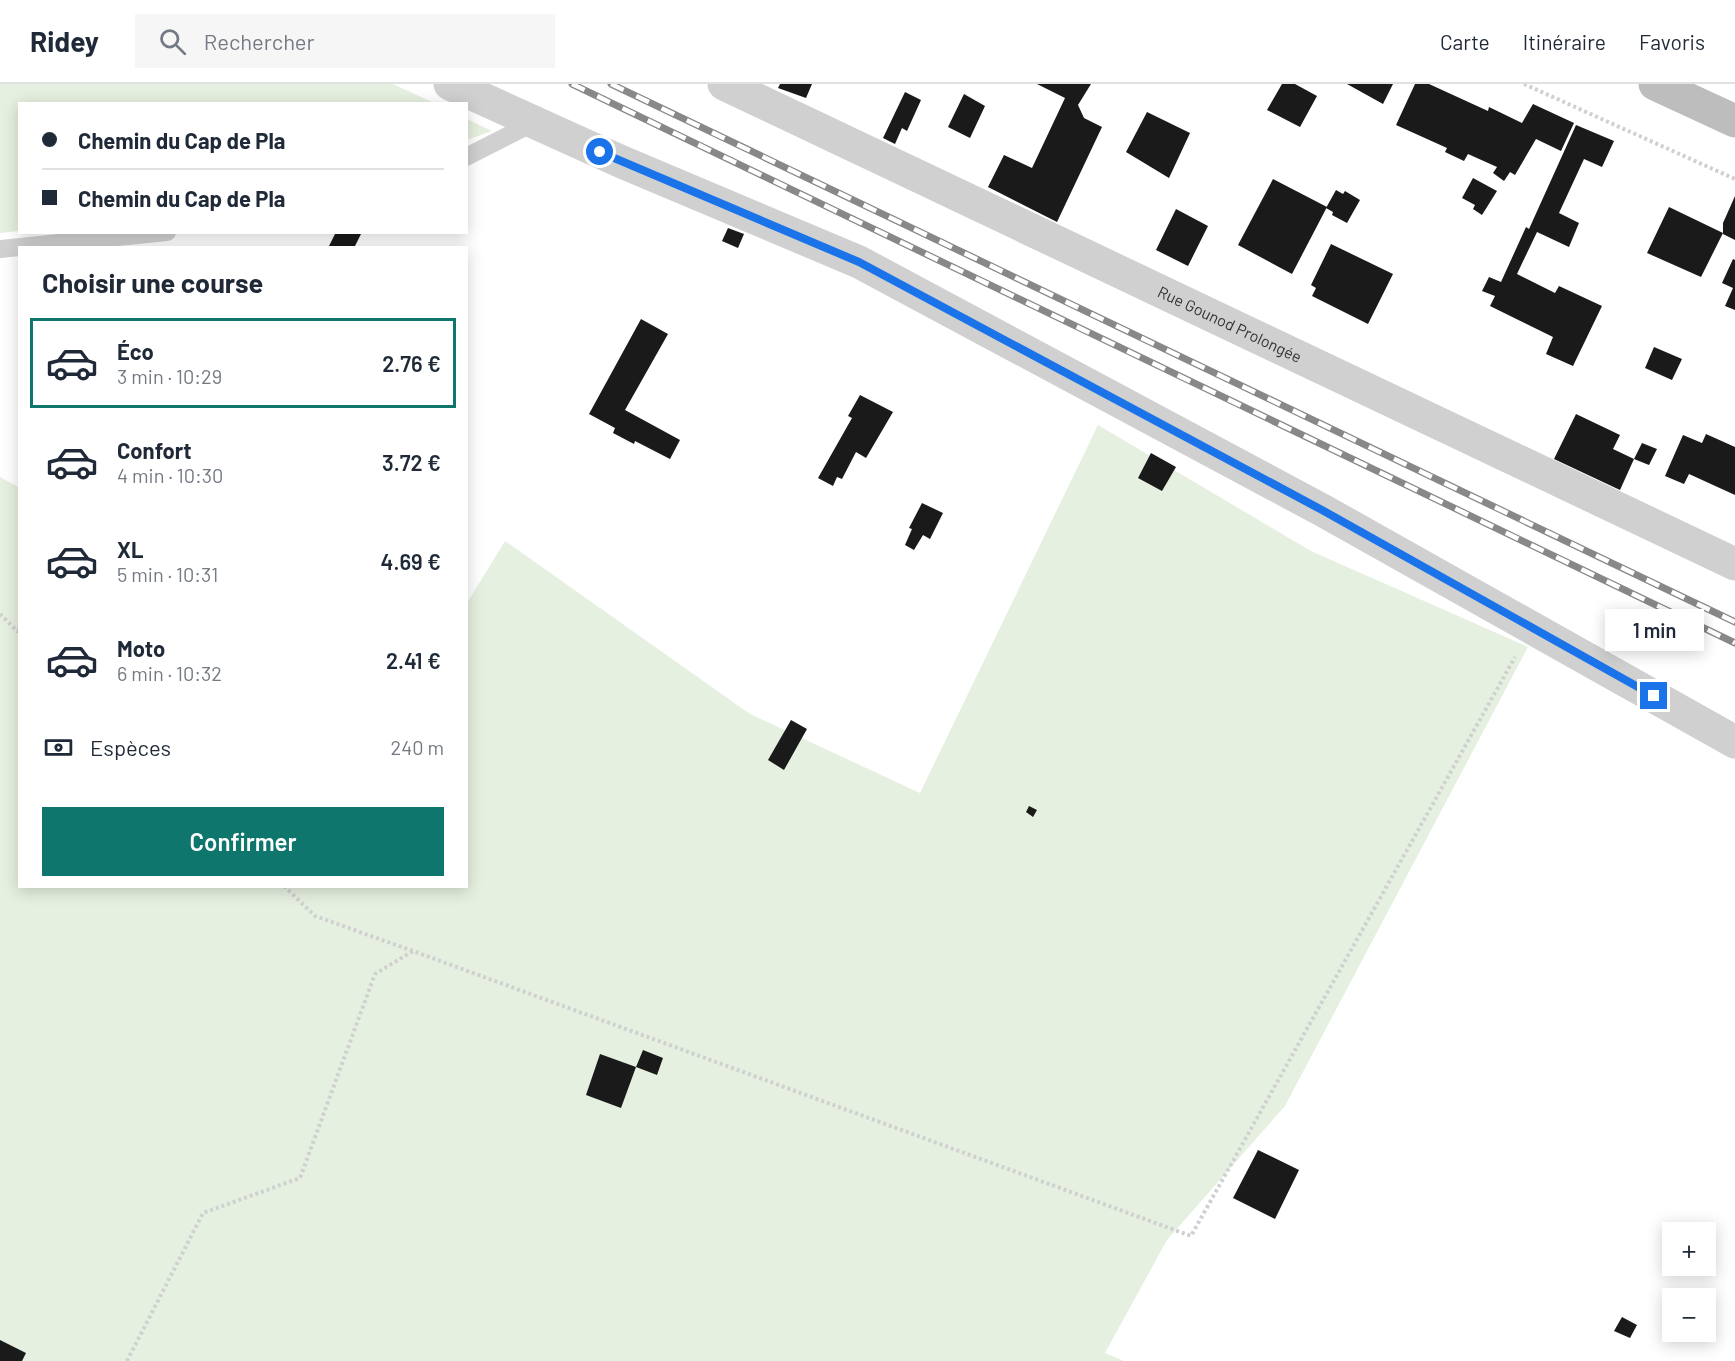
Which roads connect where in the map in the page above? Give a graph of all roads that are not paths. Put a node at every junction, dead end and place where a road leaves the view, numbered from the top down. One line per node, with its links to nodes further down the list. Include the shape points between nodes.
1 (450, 84): 5 (street)
2 (724, 84): 11 (street, Rue Gounod Prolongée)
3 (1655, 84): 4 (main road)
4 (1735, 121)
5 (535, 122): 6 (lane); 12 (street, via 859,262 1322,510)
6 (468, 156)
7 (146, 234): 8 (lane)
8 (29, 246)
9 (18, 247): 10 (lane)
10 (0, 249)
11 (1735, 564)
12 (1735, 742)

